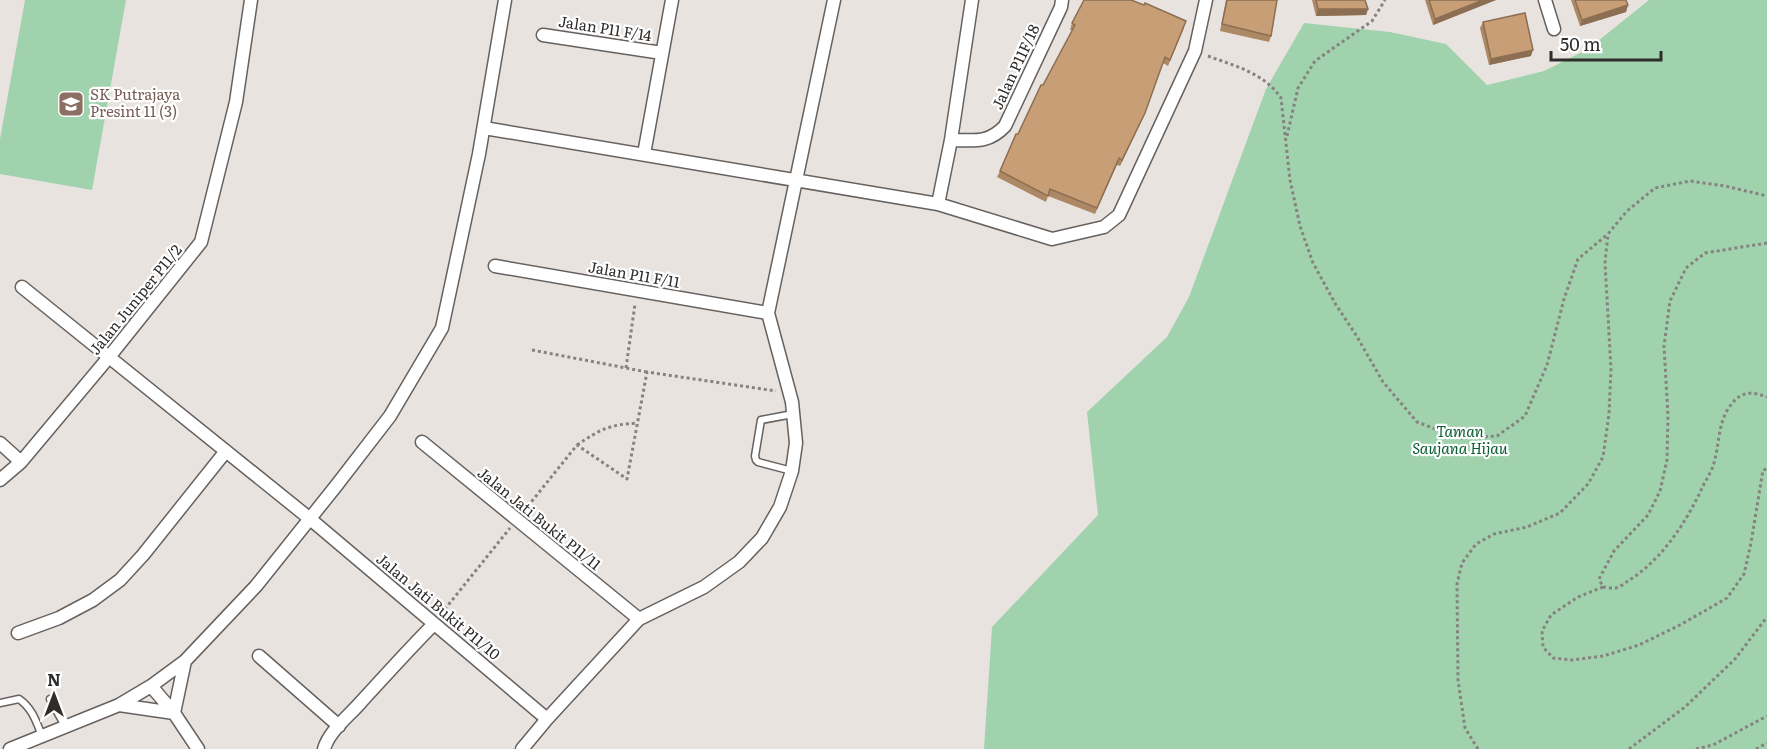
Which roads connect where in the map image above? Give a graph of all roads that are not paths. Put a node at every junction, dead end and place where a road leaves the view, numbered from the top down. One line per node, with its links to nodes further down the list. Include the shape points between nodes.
1 (251, 0): 20 (street, Jalan Juniper P11/2, via 236,102 201,242)
2 (505, 0): 12 (street)
3 (672, 0): 11 (street)
4 (834, 0): 15 (street)
5 (972, 0): 13 (street)
6 (1062, 0): 13 (street, Jalan P11F/18, via 1005,126 987,140)
7 (1206, 0): 16 (street, via 1195,51 1119,215 1104,227 1052,239)
8 (1545, 0): 9 (street)
9 (1554, 28)
10 (543, 35): 11 (street, Jalan P11 F/14)
11 (662, 53): 14 (street)
12 (484, 128): 14 (street); 28 (street, via 442,328 390,416)
13 (951, 140): 16 (street)
14 (644, 154): 15 (street)
15 (796, 180): 16 (street); 19 (street)
16 (938, 204)
17 (495, 266): 19 (street, Jalan P11 F/11)
18 (22, 287): 20 (street, Jalan Jati Bukit P11/10)
19 (768, 313): 21 (street)
20 (109, 357): 24 (street, Jalan Jati Bukit P11/10); 25 (street, Jalan Juniper P11/2)
21 (794, 414): 26 (street, via 796,443); 26 (lane, via 761,420 755,456 758,462)
22 (422, 442): 29 (street, Jalan Jati Bukit P11/11)
23 (0, 443): 25 (street)
24 (226, 451): 28 (street, Jalan Jati Bukit P11/10); 31 (street, via 120,580 59,618)
25 (21, 462): 27 (street, Jalan Juniper P11/2)
26 (792, 471): 29 (street, via 780,507 762,538 739,562 704,587)
27 (0, 480)
28 (309, 518): 30 (street, Jalan Jati Bukit P11/10); 33 (street, via 256,586)
29 (639, 619): 39 (street)
30 (434, 624): 39 (street, Jalan Jati Bukit P11/10); 41 (street)
31 (18, 633)
32 (259, 656): 41 (street)
33 (185, 661): 34 (street); 38 (street)
34 (151, 686): 37 (street); 38 (street)
35 (50, 699): 40 (lane)
36 (0, 703): 42 (lane, via 19,699 27,704)
37 (119, 705): 38 (street); 40 (street)
38 (174, 713): 44 (street)
39 (547, 719): 46 (street)
40 (65, 726): 42 (street)
41 (339, 726): 45 (street)
42 (42, 736): 43 (street)
43 (10, 749)
44 (198, 749)
45 (324, 749)
46 (522, 749)

